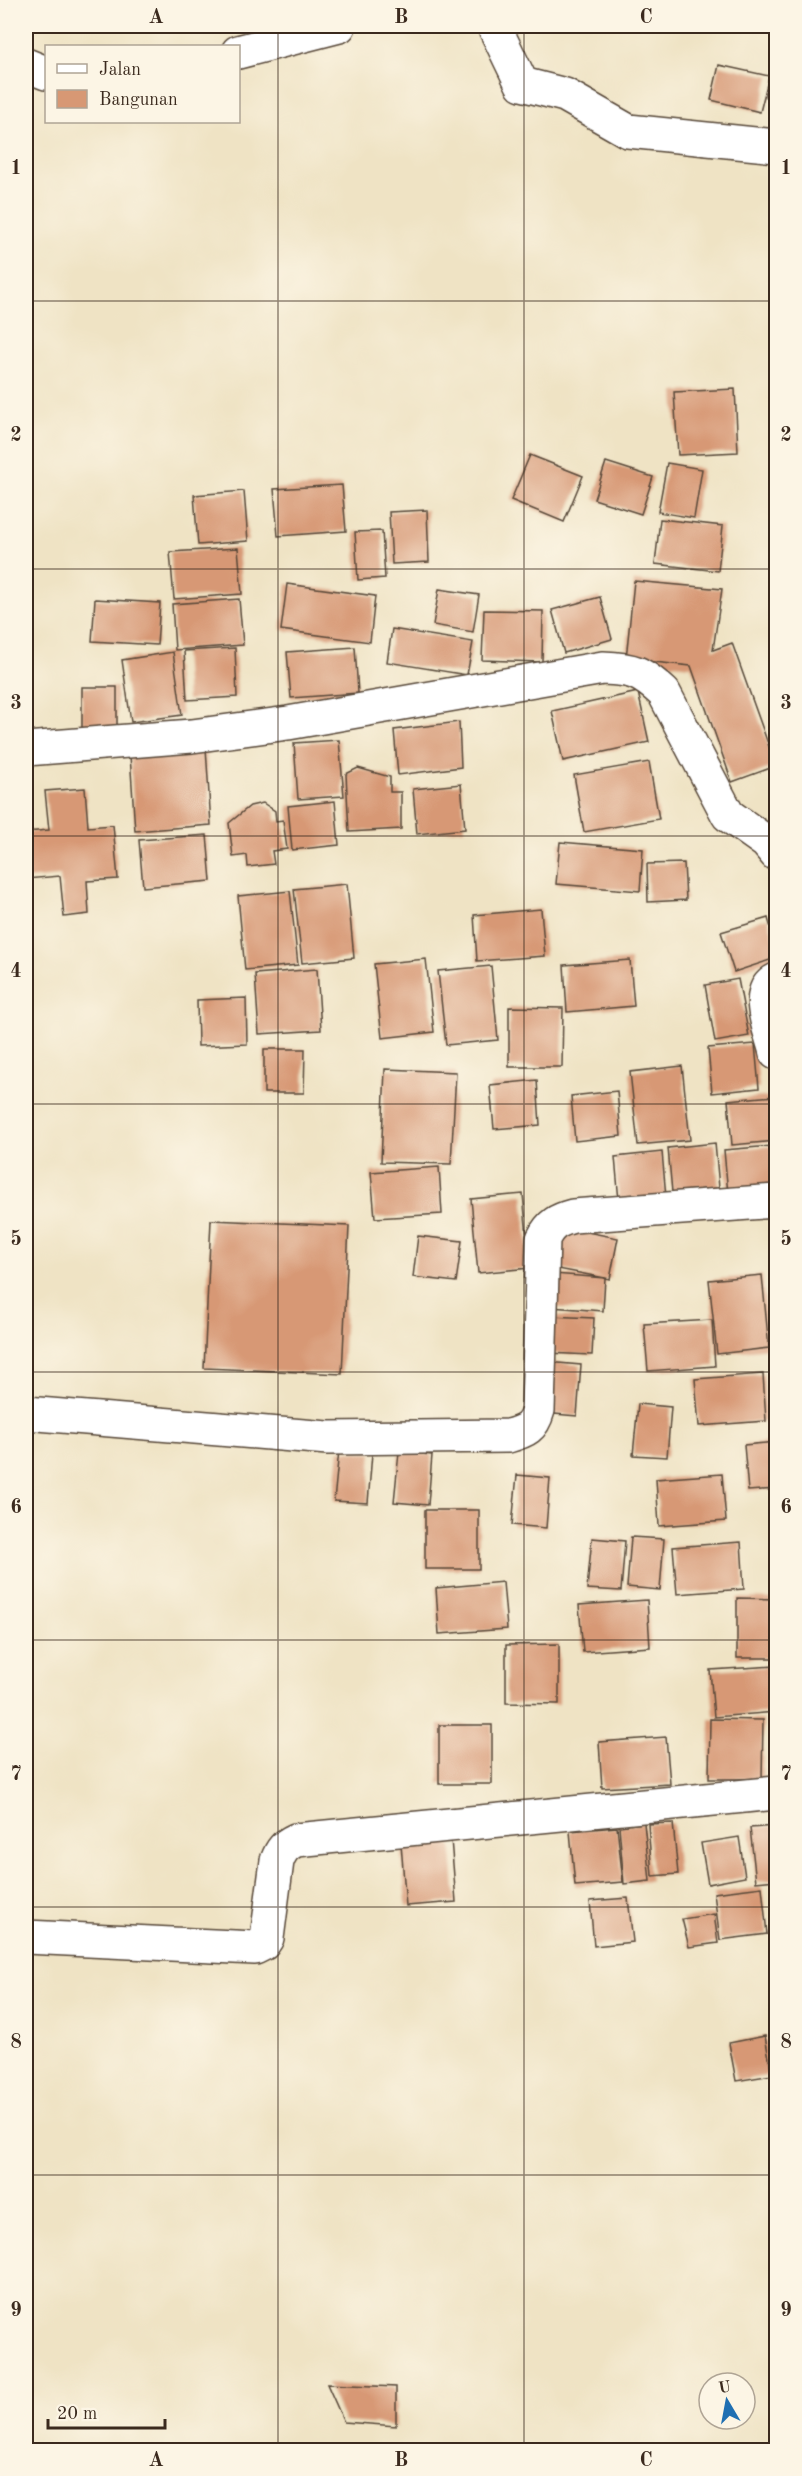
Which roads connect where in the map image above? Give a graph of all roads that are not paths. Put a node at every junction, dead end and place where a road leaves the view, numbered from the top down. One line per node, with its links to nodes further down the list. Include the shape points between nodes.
1 (339, 26): 3 (street)
2 (494, 26): 6 (street, via 522,84 566,95 628,131)
3 (240, 51)
4 (26, 65): 5 (street)
5 (45, 73)
6 (777, 146)
7 (26, 749): 8 (street, via 253,728 603,668 630,669 664,693 728,814)
8 (777, 854)
9 (777, 980): 10 (street, via 772,981 766,992 764,1005)
10 (777, 1053)
11 (777, 1201): 12 (street, via 573,1216 549,1227 543,1239 538,1410 534,1423 525,1432 508,1436 328,1438)
12 (26, 1413)
13 (777, 1793): 14 (street, via 296,1840 281,1851 267,1938 255,1948)
14 (26, 1937)

